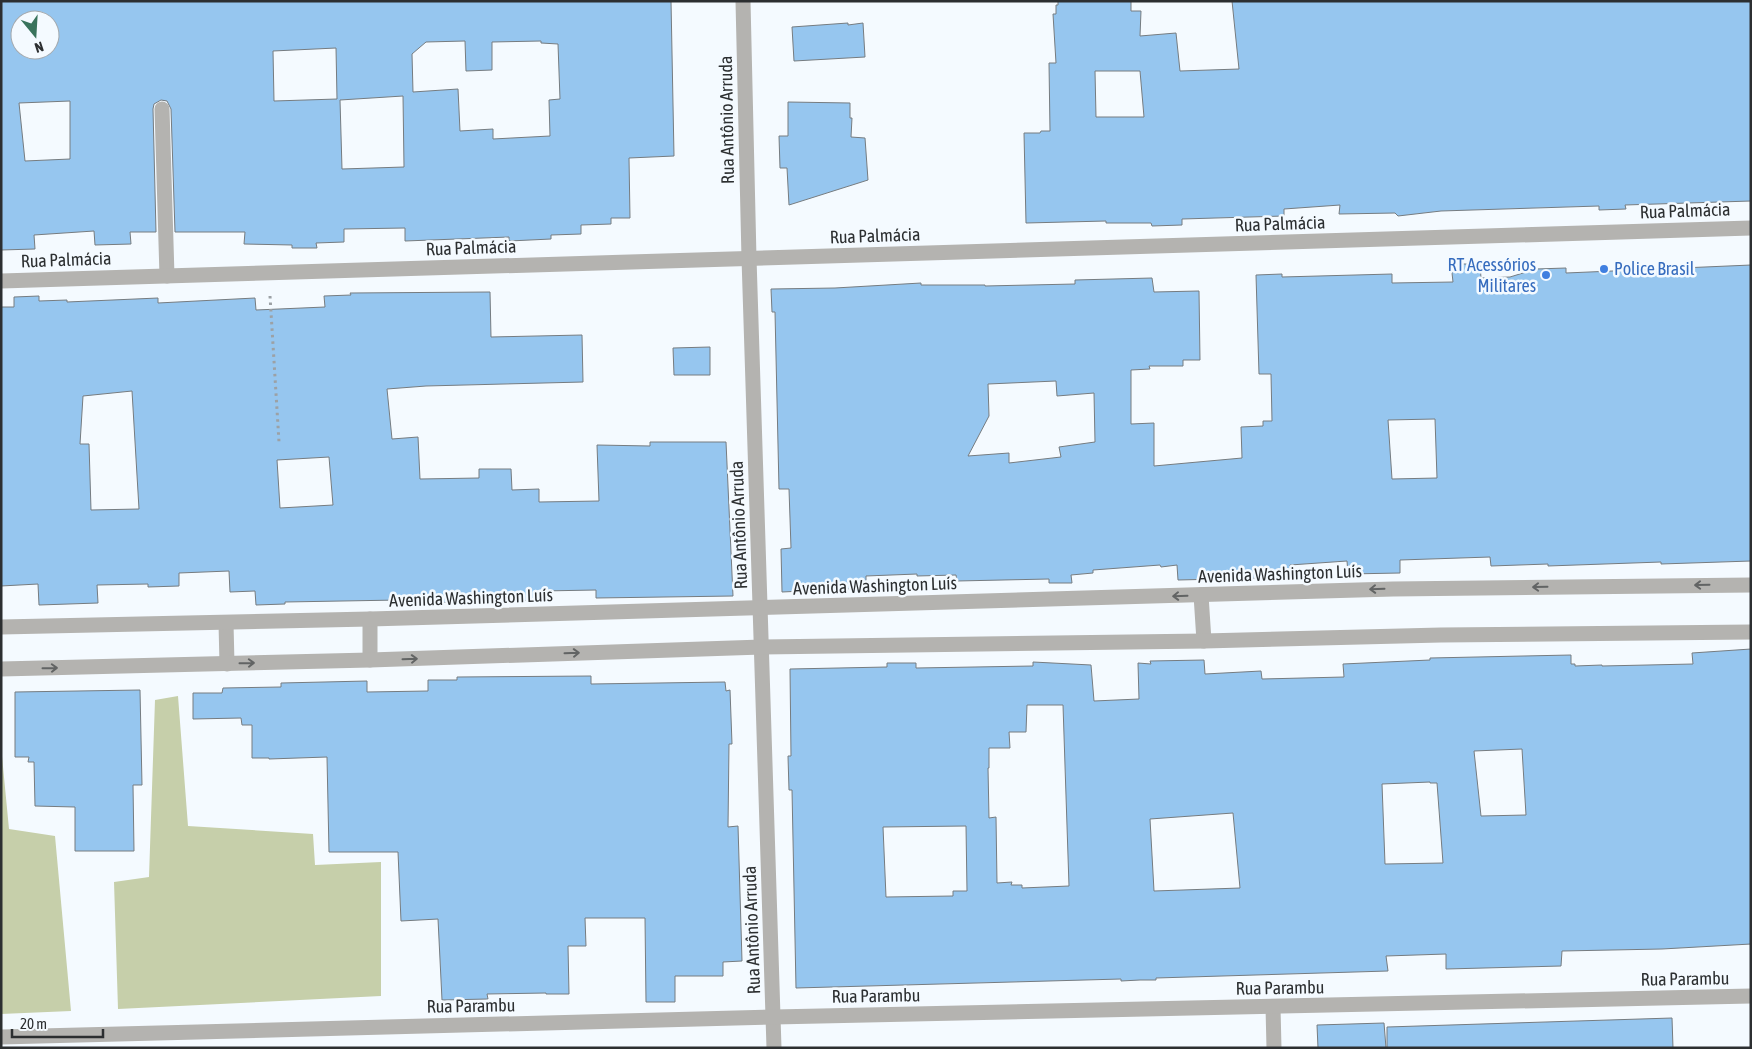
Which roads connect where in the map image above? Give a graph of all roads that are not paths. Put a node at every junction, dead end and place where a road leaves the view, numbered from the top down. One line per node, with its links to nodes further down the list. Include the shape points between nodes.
1 (743, 1): 4 (street, Rua Antônio Arruda)
2 (162, 110): 5 (street)
3 (1751, 228): 4 (street, Rua Palmácia)
4 (749, 258): 5 (street, Rua Palmácia); 9 (street, Rua Antônio Arruda)
5 (167, 276): 6 (street, Rua Palmácia)
6 (1, 281)
7 (1751, 585): 8 (street, Avenida Washington Luís, one-way to 8, via 1393,589)
8 (1201, 595): 9 (street, Avenida Washington Luís, one-way to 9); 14 (street)
9 (761, 608): 10 (street, Avenida Washington Luís); 15 (street, Rua Antônio Arruda)
10 (370, 619): 11 (street, Avenida Washington Luís); 16 (street)
11 (226, 623): 12 (street, Avenida Washington Luís); 17 (street)
12 (1, 628)
13 (1751, 632): 14 (street)
14 (1204, 641): 15 (street)
15 (762, 647): 16 (street, one-way to 15); 21 (street, Rua Antônio Arruda)
16 (370, 660): 17 (street, one-way to 16)
17 (227, 664): 18 (street, one-way to 17)
18 (1, 669)
19 (1751, 996): 20 (street, Rua Parambu)
20 (1273, 1007): 21 (street, Rua Parambu); 24 (street)
21 (774, 1017): 22 (street, Rua Parambu); 23 (street, Rua Antônio Arruda)
22 (1, 1037)
23 (774, 1048)
24 (1274, 1048)

